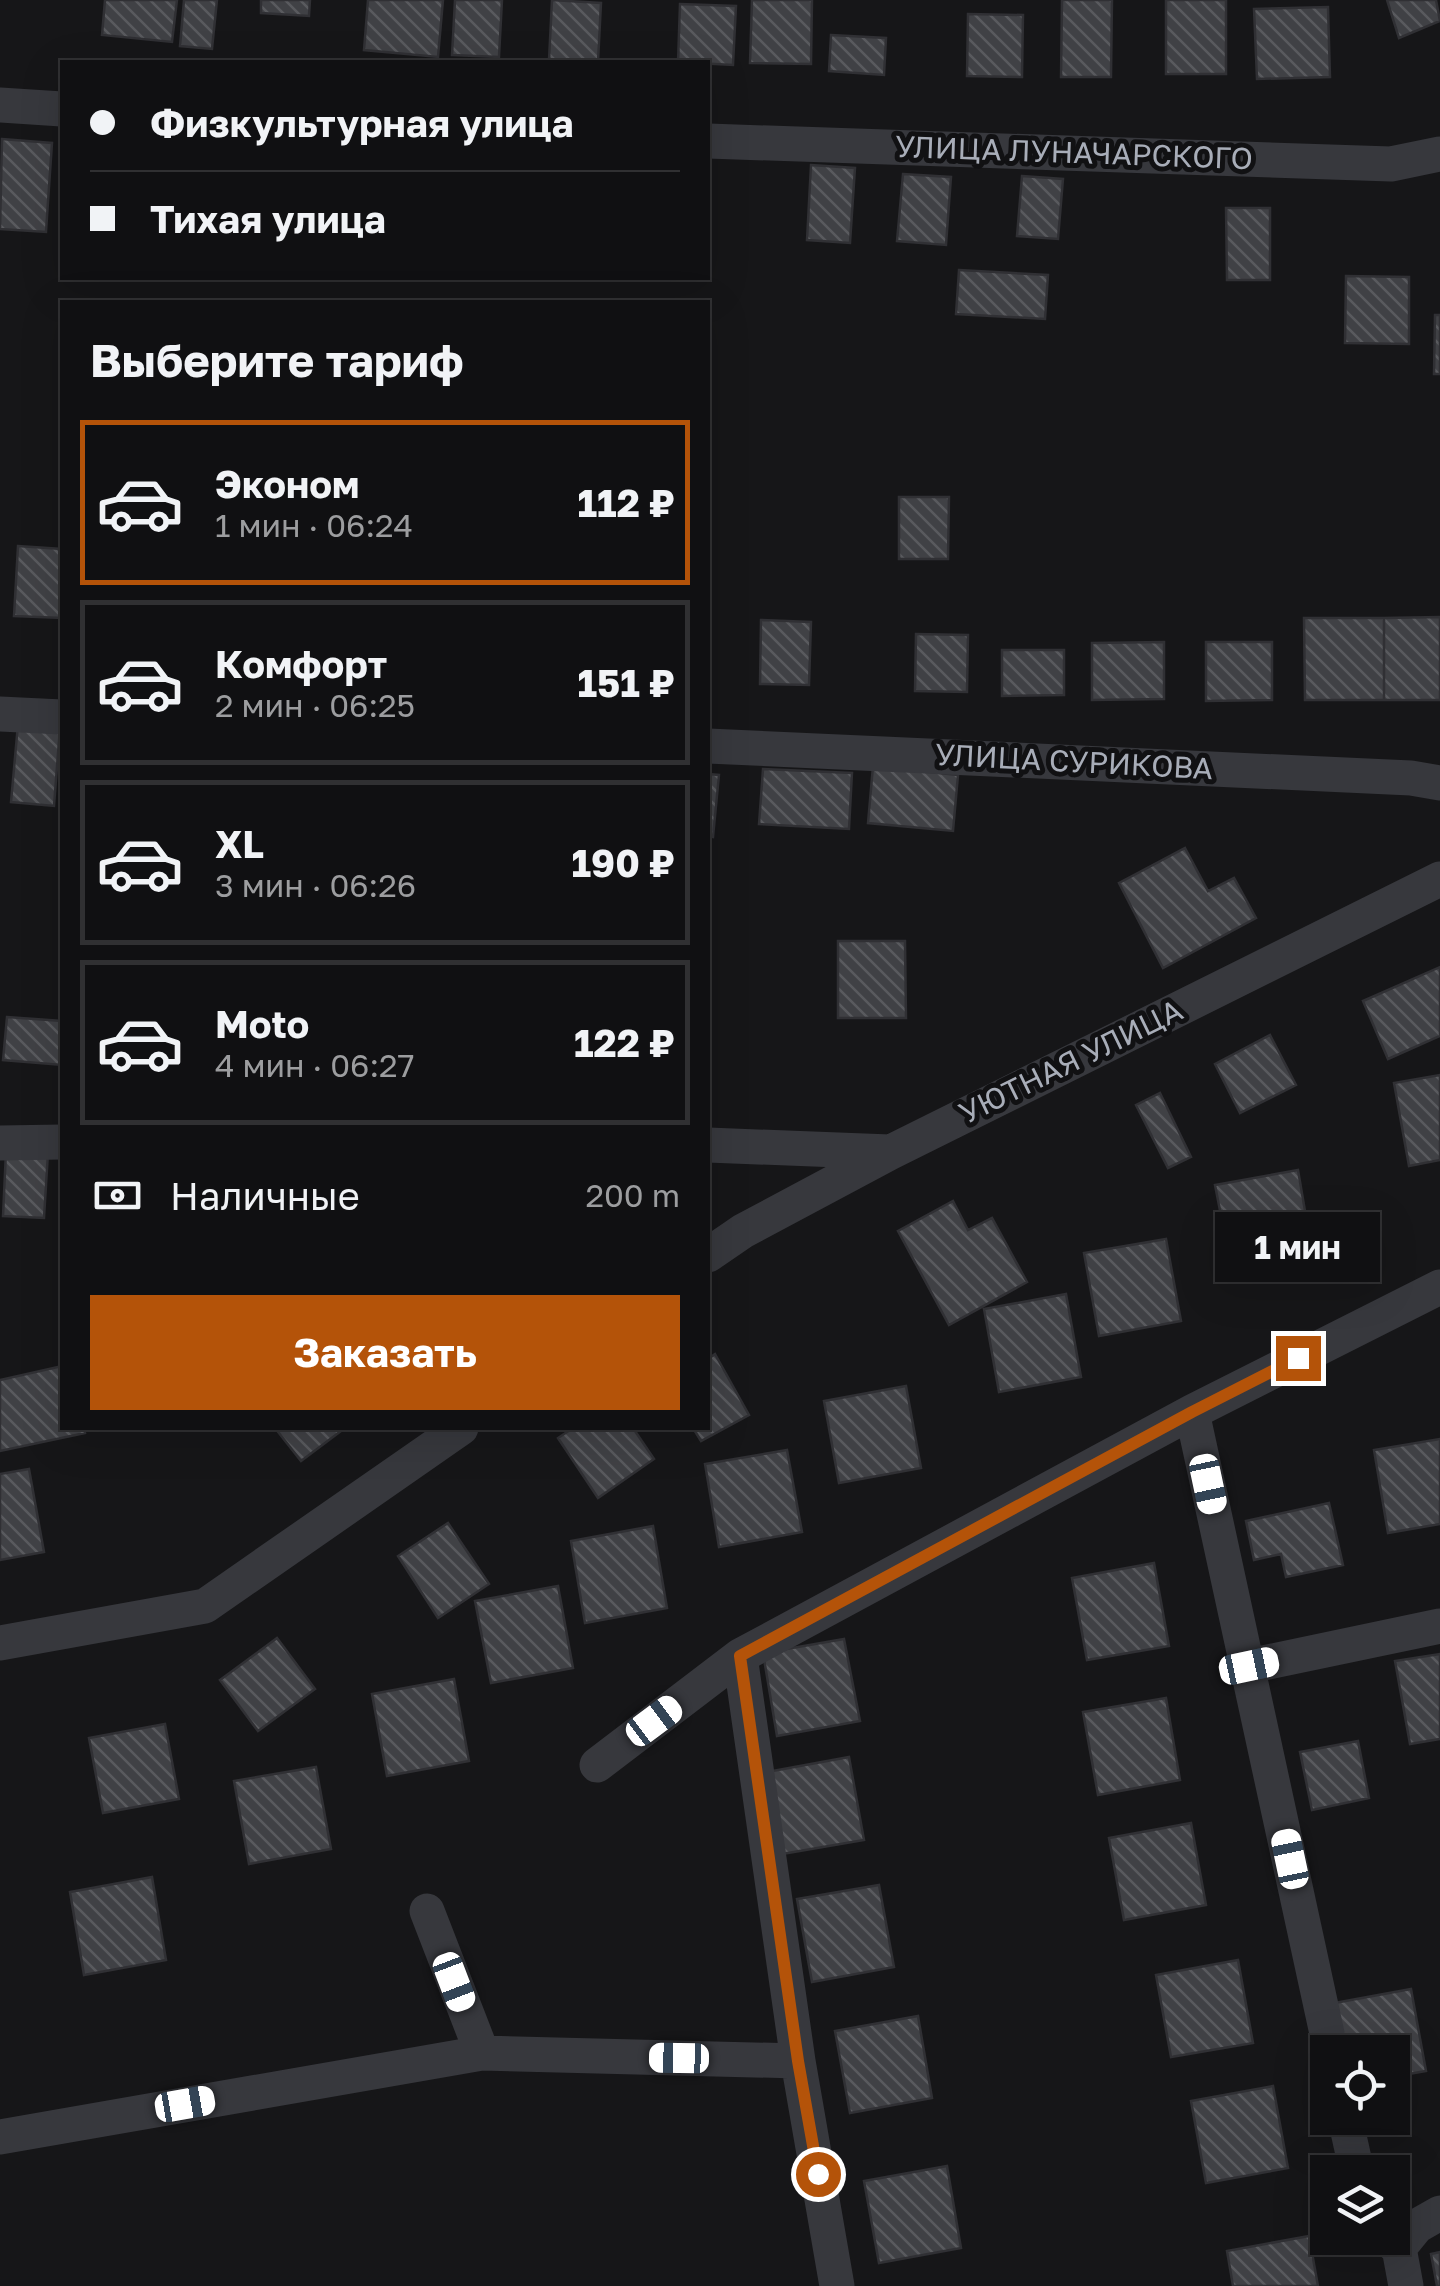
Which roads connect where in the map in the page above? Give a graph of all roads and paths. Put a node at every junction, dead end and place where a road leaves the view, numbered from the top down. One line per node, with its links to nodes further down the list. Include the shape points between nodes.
1 (0, 106): 2 (street)
2 (60, 109)
3 (710, 141): 4 (street, УЛИЦА ЛУНАЧАРСКОГО, via 1391,164)
4 (1440, 154)
5 (0, 714): 6 (street)
6 (60, 717)
7 (710, 746): 8 (street, УЛИЦА СУРИКОВА)
8 (1440, 784)
9 (1440, 879): 13 (street, УЮТНАЯ УЛИЦА)
10 (60, 1142): 11 (street)
11 (0, 1143)
12 (710, 1145): 13 (street)
13 (891, 1152): 14 (street, УЮТНАЯ УЛИЦА)
14 (710, 1254)
15 (1440, 1287): 16 (street)
16 (1192, 1412): 20 (street); 21 (street)
17 (458, 1430): 19 (street, via 205,1606)
18 (1440, 1626): 21 (street)
19 (0, 1642)
20 (740, 1656): 22 (street); 26 (street)
21 (1249, 1666): 24 (street)
22 (597, 1764)
23 (427, 1911): 25 (street)
24 (1327, 2035)
25 (482, 2053): 26 (street); 27 (street)
26 (798, 2061): 31 (street)
27 (0, 2136)
28 (1440, 2213): 29 (street)
29 (1410, 2230)
30 (1396, 2255): 32 (street)
31 (837, 2286)
32 (1406, 2286)

